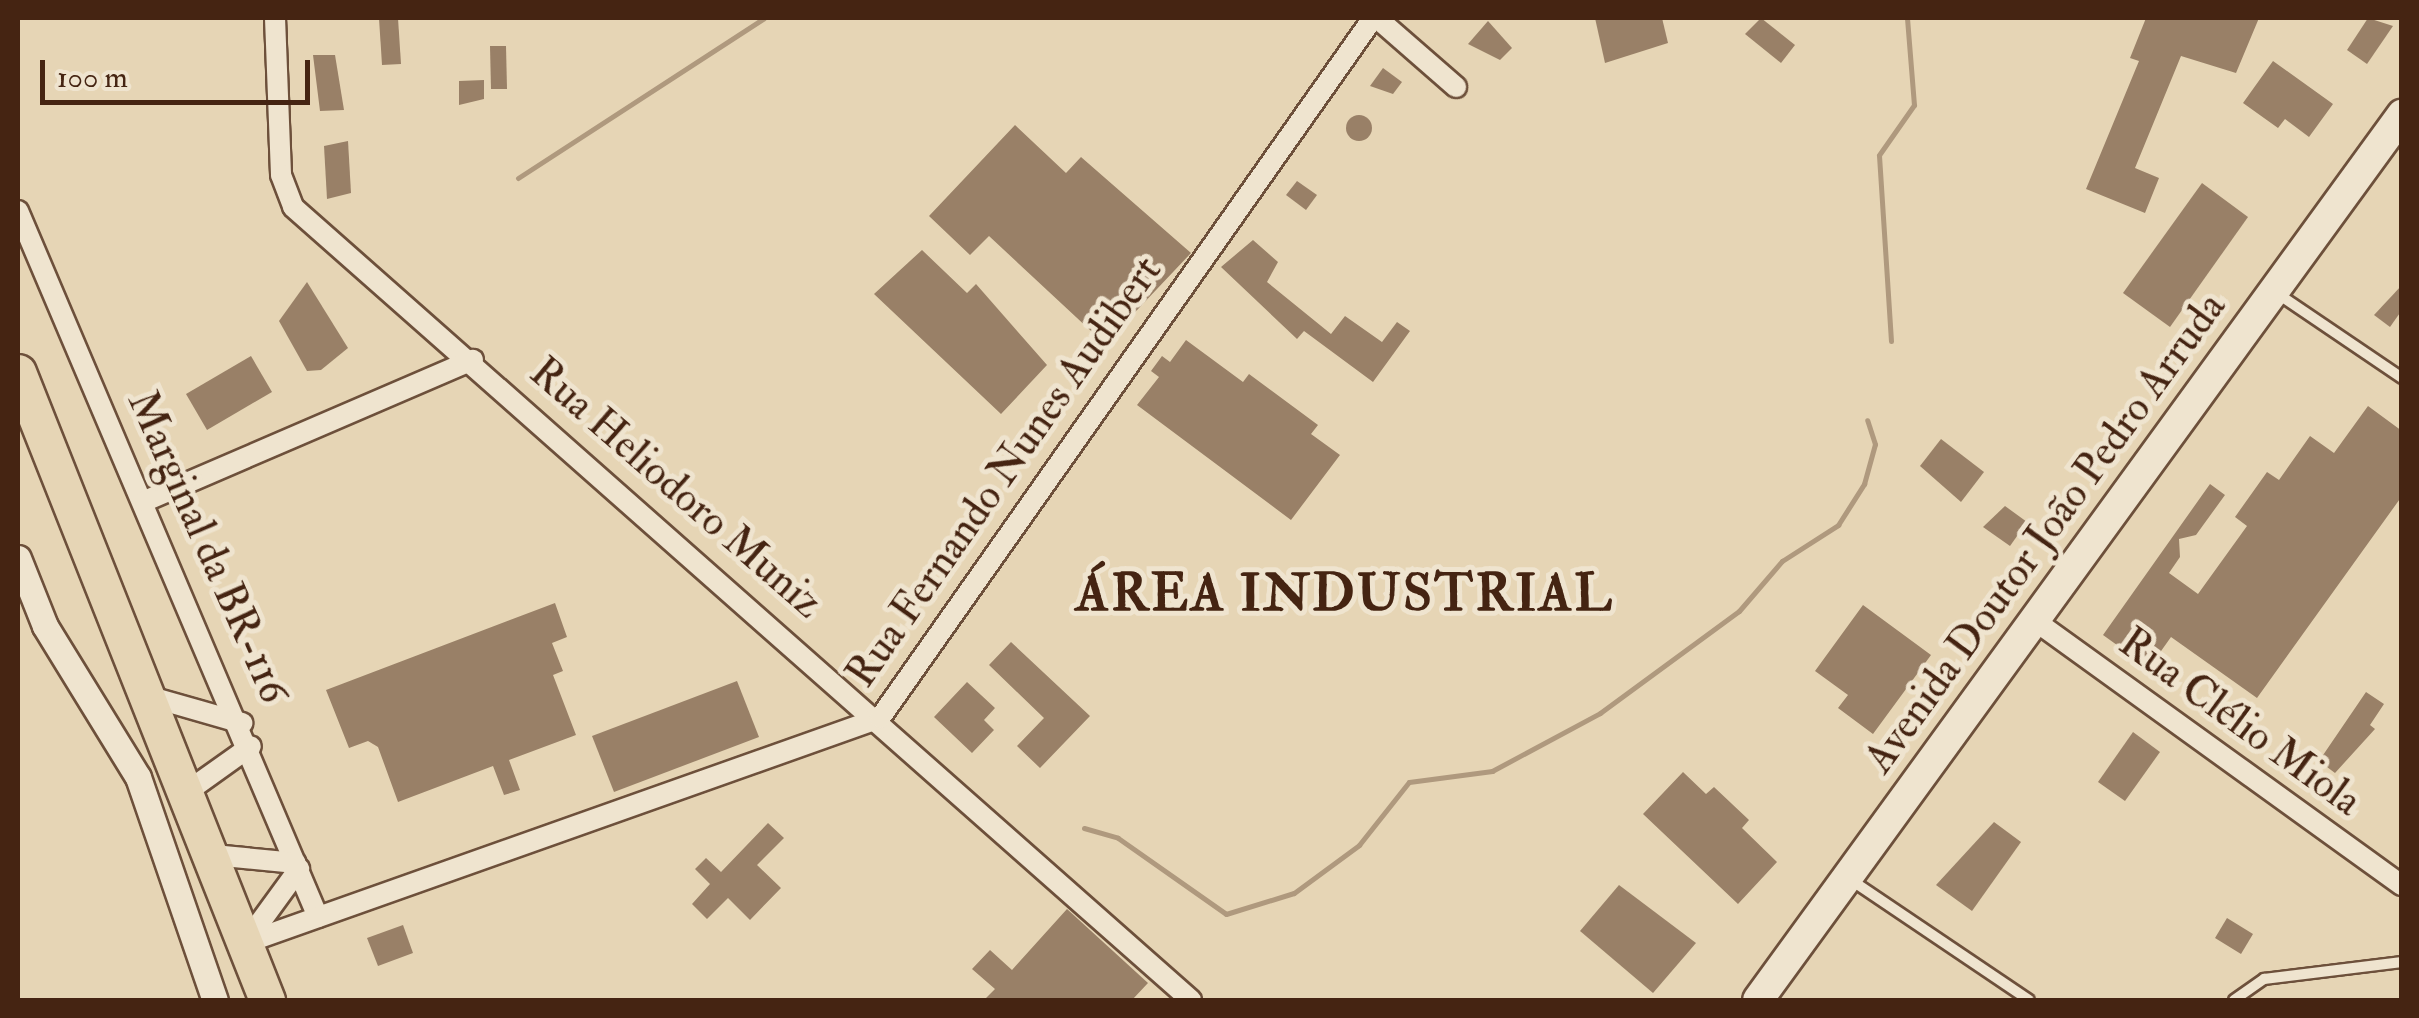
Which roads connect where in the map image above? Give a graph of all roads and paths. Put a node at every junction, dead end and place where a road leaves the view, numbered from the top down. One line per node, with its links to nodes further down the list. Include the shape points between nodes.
1 (275, 18): 7 (street, Rua Heliodoro Muniz, via 284,192 307,222)
2 (1375, 18): 3 (street); 14 (street, Rua Fernando Nunes Audibert)
3 (1456, 86)
4 (2402, 115): 6 (main road, Avenida Doutor João Pedro Arruda)
5 (18, 211): 10 (street, Marginal da BR-116)
6 (2274, 291): 9 (lane); 12 (main road, Avenida Doutor João Pedro Arruda)
7 (474, 360): 10 (street); 14 (street, Rua Heliodoro Muniz)
8 (18, 372): 13 (highway)
9 (2402, 378)
10 (144, 501): 15 (street, Marginal da BR-116)
11 (18, 558): 25 (street, via 45,626 138,778)
12 (2034, 620): 20 (main road, Avenida Doutor João Pedro Arruda); 21 (street, Rua Clélio Miola)
13 (151, 698): 15 (street); 17 (highway)
14 (880, 718): 22 (street, Rua Fernando Nunes Audibert); 27 (street, Rua Heliodoro Muniz)
15 (242, 724): 16 (street, Marginal da BR-116)
16 (251, 746): 17 (street); 19 (street, Marginal da BR-116)
17 (188, 791): 18 (highway)
18 (213, 855): 19 (street); 23 (highway)
19 (298, 866): 22 (street, Marginal da BR-116); 23 (street)
20 (1848, 877): 28 (main road, Avenida Doutor João Pedro Arruda); 29 (lane)
21 (2402, 885)
22 (318, 917): 23 (street, Rua Fernando Nunes Audibert)
23 (245, 943): 26 (highway)
24 (2402, 962): 30 (lane, via 2264,979)
25 (215, 1000)
26 (267, 1000)
27 (1192, 1000)
28 (1758, 1000)
29 (2029, 1000)
30 (2234, 1000)

